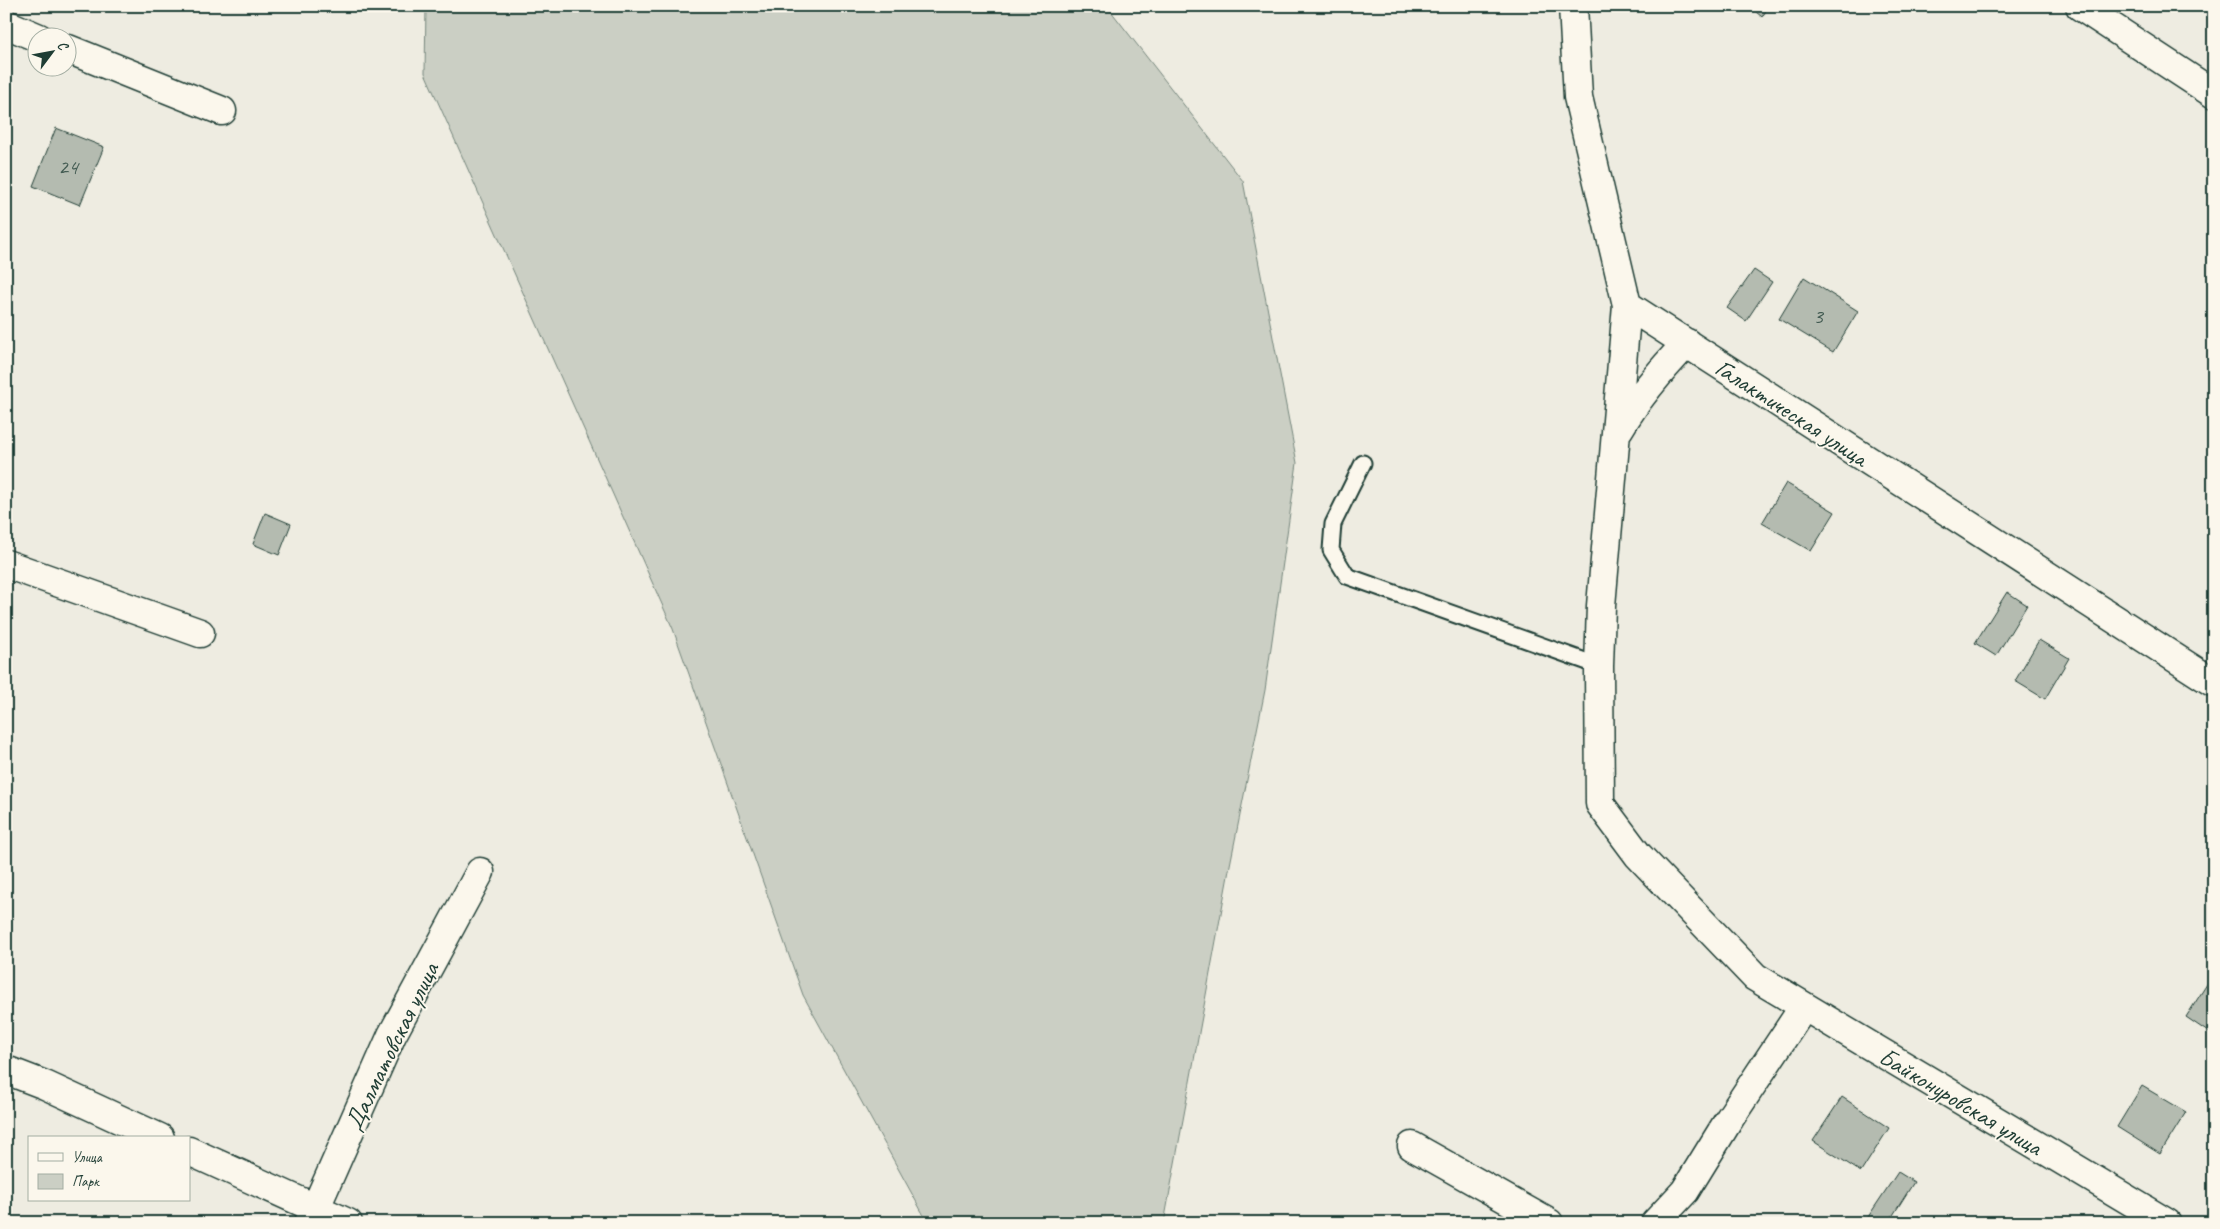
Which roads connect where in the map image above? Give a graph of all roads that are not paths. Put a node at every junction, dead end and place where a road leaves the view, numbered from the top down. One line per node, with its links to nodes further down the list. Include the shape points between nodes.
1 (1573, 6): 8 (street, via 1578,97)
2 (2080, 6): 6 (street)
3 (6, 24): 4 (street)
4 (28, 33)
5 (78, 53): 7 (street)
6 (2214, 94)
7 (222, 111)
8 (1627, 304): 9 (street, Галактическая улица); 10 (street, Байконуровская улица)
9 (1687, 343): 10 (street, via 1664,367); 15 (street, Галактическая улица)
10 (1617, 433): 14 (street, Байконуровская улица, via 1601,606)
11 (1364, 463): 14 (lane, via 1333,524 1331,550 1347,576)
12 (6, 564): 13 (street)
13 (200, 633)
14 (1599, 666): 17 (street, Байконуровская улица, via 1600,804 1638,855 1755,978)
15 (2214, 683)
16 (480, 872): 22 (street, Далматовская улица, via 392,1035)
17 (1803, 1008): 25 (street, via 1685,1191); 26 (street, Байконуровская улица)
18 (6, 1070): 19 (street)
19 (156, 1136)
20 (1412, 1146): 24 (street)
21 (190, 1152): 22 (street)
22 (312, 1216): 23 (street)
23 (348, 1223)
24 (1549, 1223)
25 (1655, 1223)
26 (2167, 1223)

